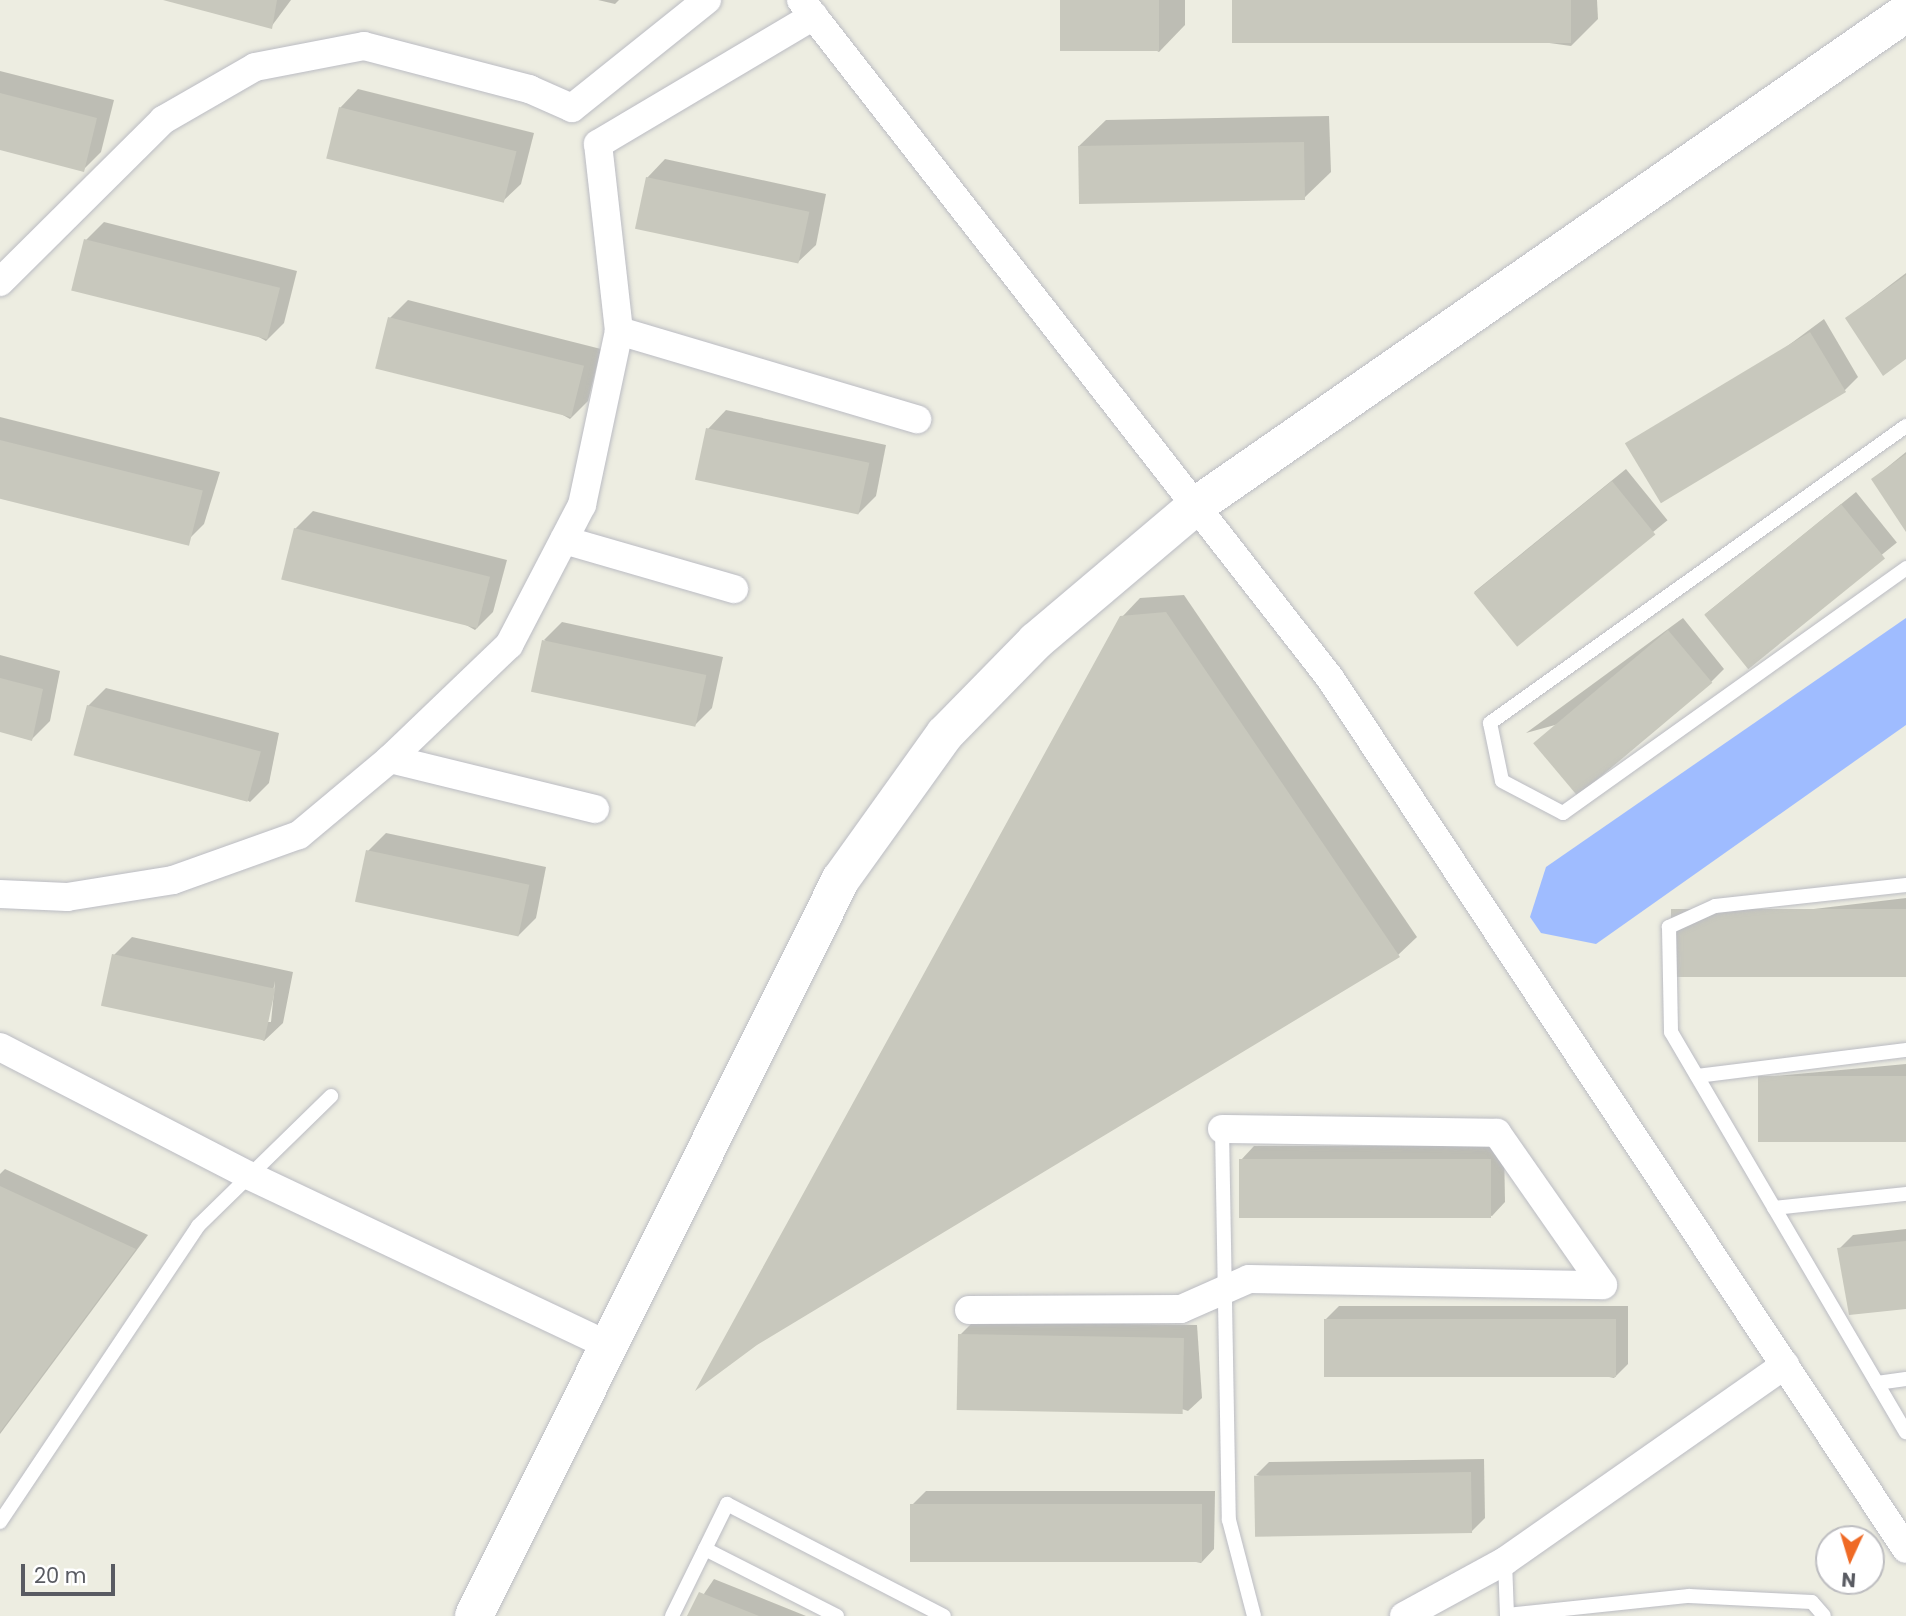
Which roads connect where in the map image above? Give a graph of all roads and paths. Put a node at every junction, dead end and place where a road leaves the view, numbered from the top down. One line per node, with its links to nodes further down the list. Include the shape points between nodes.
1 (707, 0): 4 (street, via 572,108 529,89 364,46 255,66 163,120)
2 (808, 8): 5 (street, via 598,144); 8 (street)
3 (1906, 13): 8 (street)
4 (0, 282)
5 (619, 331): 6 (street); 9 (street, via 582,505)
6 (917, 419)
7 (1906, 426): 10 (lane, via 1490,723 1502,781 1563,813)
8 (1197, 505): 26 (street, via 1036,641 945,734 841,879); 27 (street, via 1330,678)
9 (564, 540): 11 (street); 12 (street, via 509,645)
10 (1906, 568)
11 (734, 589)
12 (390, 759): 13 (street); 15 (street, via 299,835 173,880 67,897)
13 (596, 808)
14 (1906, 885): 18 (lane, via 1715,906 1669,928 1671,1032)
15 (0, 894)
16 (0, 1047): 21 (street)
17 (1906, 1050): 18 (lane)
18 (1697, 1076): 23 (lane)
19 (331, 1096): 21 (lane)
20 (1222, 1129): 24 (lane); 24 (street, via 1497,1133 1603,1285 1249,1279)
21 (250, 1176): 26 (street); 31 (lane, via 198,1226)
22 (1906, 1194): 23 (lane)
23 (1774, 1208): 29 (lane)
24 (1222, 1291): 25 (street, via 1181,1309); 39 (lane, via 1229,1520)
25 (968, 1310)
26 (606, 1344): 35 (street)
27 (1785, 1365): 33 (street); 34 (street)
28 (1906, 1379): 29 (lane)
29 (1877, 1383): 30 (lane)
30 (1906, 1432)
31 (0, 1522)
32 (705, 1549): 36 (lane); 37 (lane); 38 (lane, via 727,1504)
33 (1906, 1549)
34 (1505, 1561): 40 (street); 41 (lane)
35 (474, 1616)
36 (673, 1616)
37 (837, 1616)
38 (944, 1616)
39 (1254, 1616)
40 (1404, 1616)
41 (1507, 1616): 42 (lane, via 1689,1596 1812,1602)
42 (1824, 1616)

